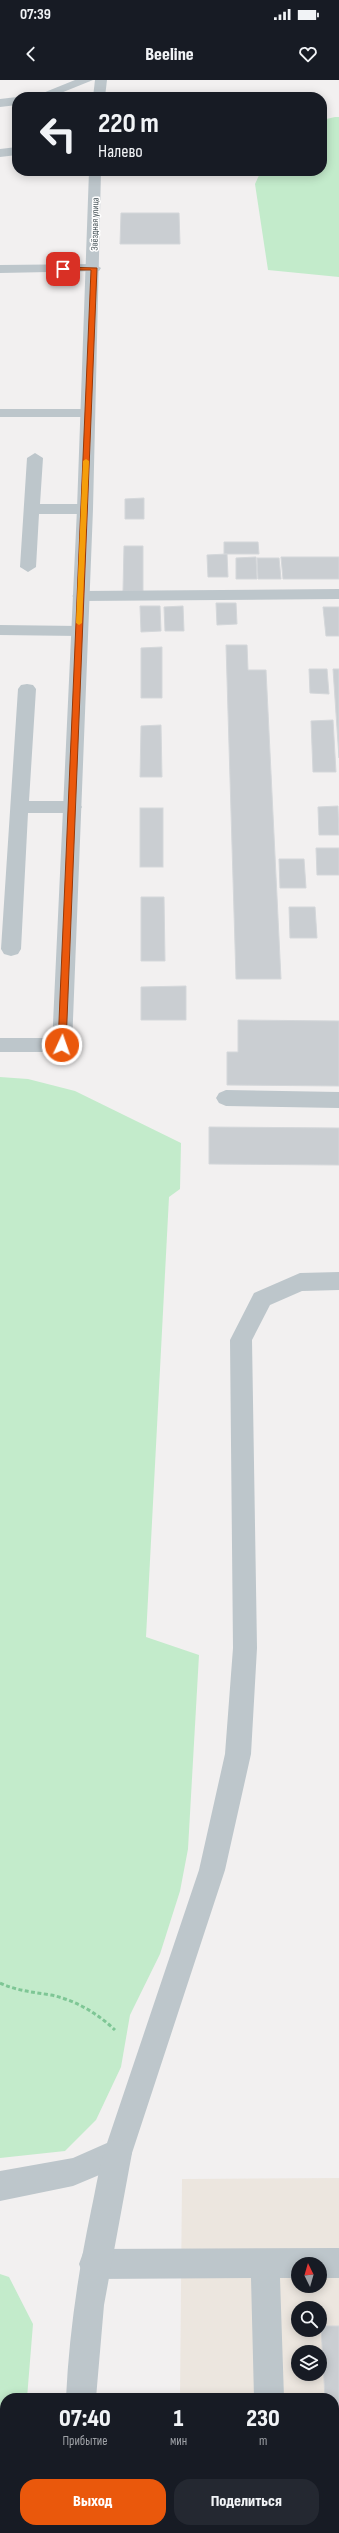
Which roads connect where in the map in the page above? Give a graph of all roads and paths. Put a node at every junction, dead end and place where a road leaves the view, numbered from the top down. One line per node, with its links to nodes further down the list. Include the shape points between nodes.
1 (87, 80): 3 (street)
2 (101, 80): 4 (street)
3 (53, 92)
4 (100, 92)
5 (12, 102): 6 (street)
6 (0, 103)
7 (12, 152): 8 (street)
8 (0, 153)
9 (95, 176): 10 (street, Звёздная улица)
10 (94, 268): 11 (street); 13 (street, Звёздная улица)
11 (0, 269)
12 (0, 413): 13 (street)
13 (87, 413): 16 (street, Звёздная улица)
14 (35, 458): 15 (street)
15 (32, 509): 16 (street); 17 (street)
16 (85, 509): 19 (street, Звёздная улица)
17 (28, 568)
18 (339, 594): 19 (street)
19 (80, 596): 21 (street, Звёздная улица)
20 (0, 630): 21 (street)
21 (79, 631): 24 (street, Звёздная улица)
22 (27, 689): 23 (street)
23 (20, 807): 24 (street); 25 (street)
24 (73, 807): 26 (street, Звёздная улица, via 62,1045)
25 (11, 949)
26 (0, 1045)
27 (226, 1098): 28 (street)
28 (339, 1100)
29 (339, 1281): 31 (street, via 300,1282 262,1299 241,1340 245,1648 238,1754 212,1870)
30 (0, 1983): 31 (path, via 27,1994 51,1995 76,2004 103,2020 132,2047)
31 (144, 2075): 32 (street)
32 (118, 2153): 33 (street, via 73,2172); 36 (street)
33 (0, 2186)
34 (265, 2263): 35 (street); 36 (street); 38 (street)
35 (339, 2263)
36 (94, 2264): 37 (street)
37 (81, 2393)
38 (269, 2393)

